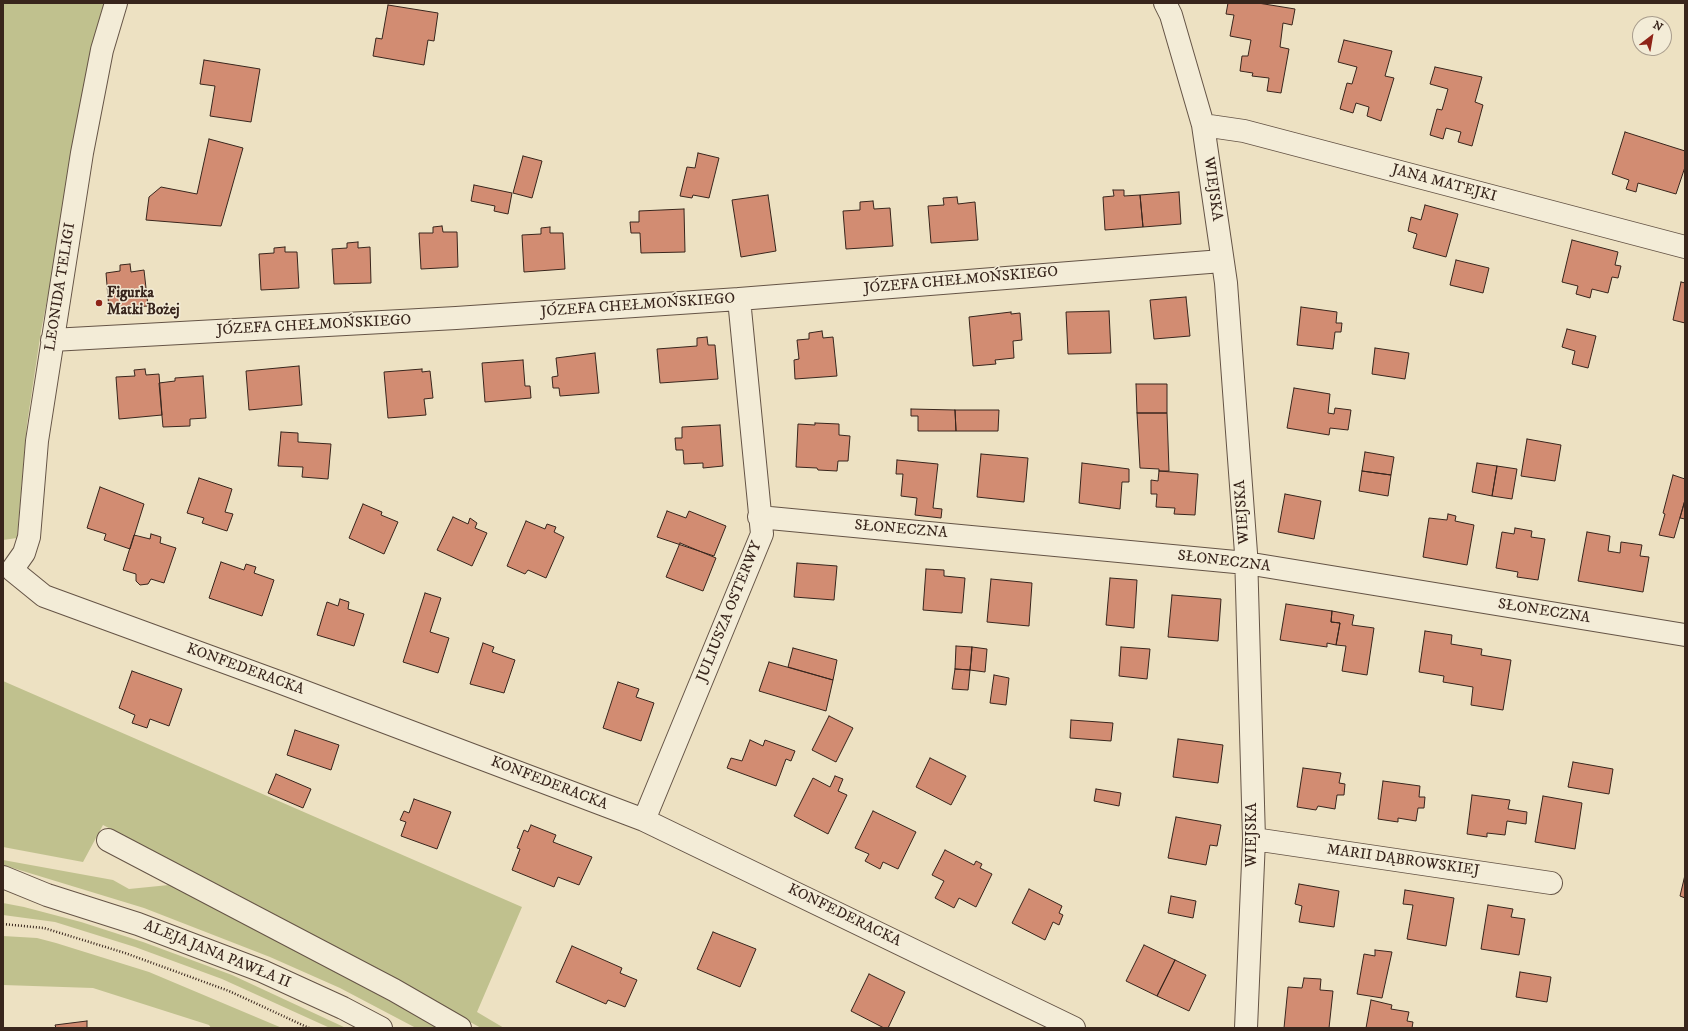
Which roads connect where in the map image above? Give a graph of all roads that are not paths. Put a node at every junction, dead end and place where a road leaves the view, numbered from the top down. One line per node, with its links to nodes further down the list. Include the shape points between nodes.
1 (116, 3): 7 (street, LEONIDA TELIGI, via 102,50)
2 (1165, 3): 3 (street, WIEJSKA, via 1171,15)
3 (1203, 125): 4 (street, JANA MATEJKI, via 1244,131); 5 (street, WIEJSKA)
4 (1685, 247)
5 (1222, 261): 6 (street, JÓZEFA CHEŁMOŃSKIEGO); 9 (street, WIEJSKA, via 1226,282)
6 (739, 299): 7 (street, JÓZEFA CHEŁMOŃSKIEGO, via 456,318); 8 (street, JULIUSZA OSTERWY)
7 (52, 340): 10 (street, LEONIDA TELIGI, via 37,441 29,537 24,553)
8 (759, 517): 9 (street, SŁONECZNA); 12 (street, JULIUSZA OSTERWY, via 762,534)
9 (1246, 563): 11 (street, SŁONECZNA); 13 (street, WIEJSKA)
10 (12, 570): 12 (street, KONFEDERACKA, via 44,596 114,624 286,685)
11 (1685, 635)
12 (644, 820): 21 (street, KONFEDERACKA)
13 (1254, 839): 16 (street, MARII DĄBROWSKIEJ); 22 (street, WIEJSKA)
14 (108, 840): 20 (street, via 394,990)
15 (3, 876): 18 (street, ALEJA JANA PAWŁA II)
16 (1551, 883)
17 (3, 891): 18 (street, ALEJA JANA PAWŁA II)
18 (47, 895): 19 (street, ALEJA JANA PAWŁA II, via 138,924 262,971)
19 (382, 1028)
20 (460, 1028)
21 (1074, 1028)
22 (1246, 1028)

